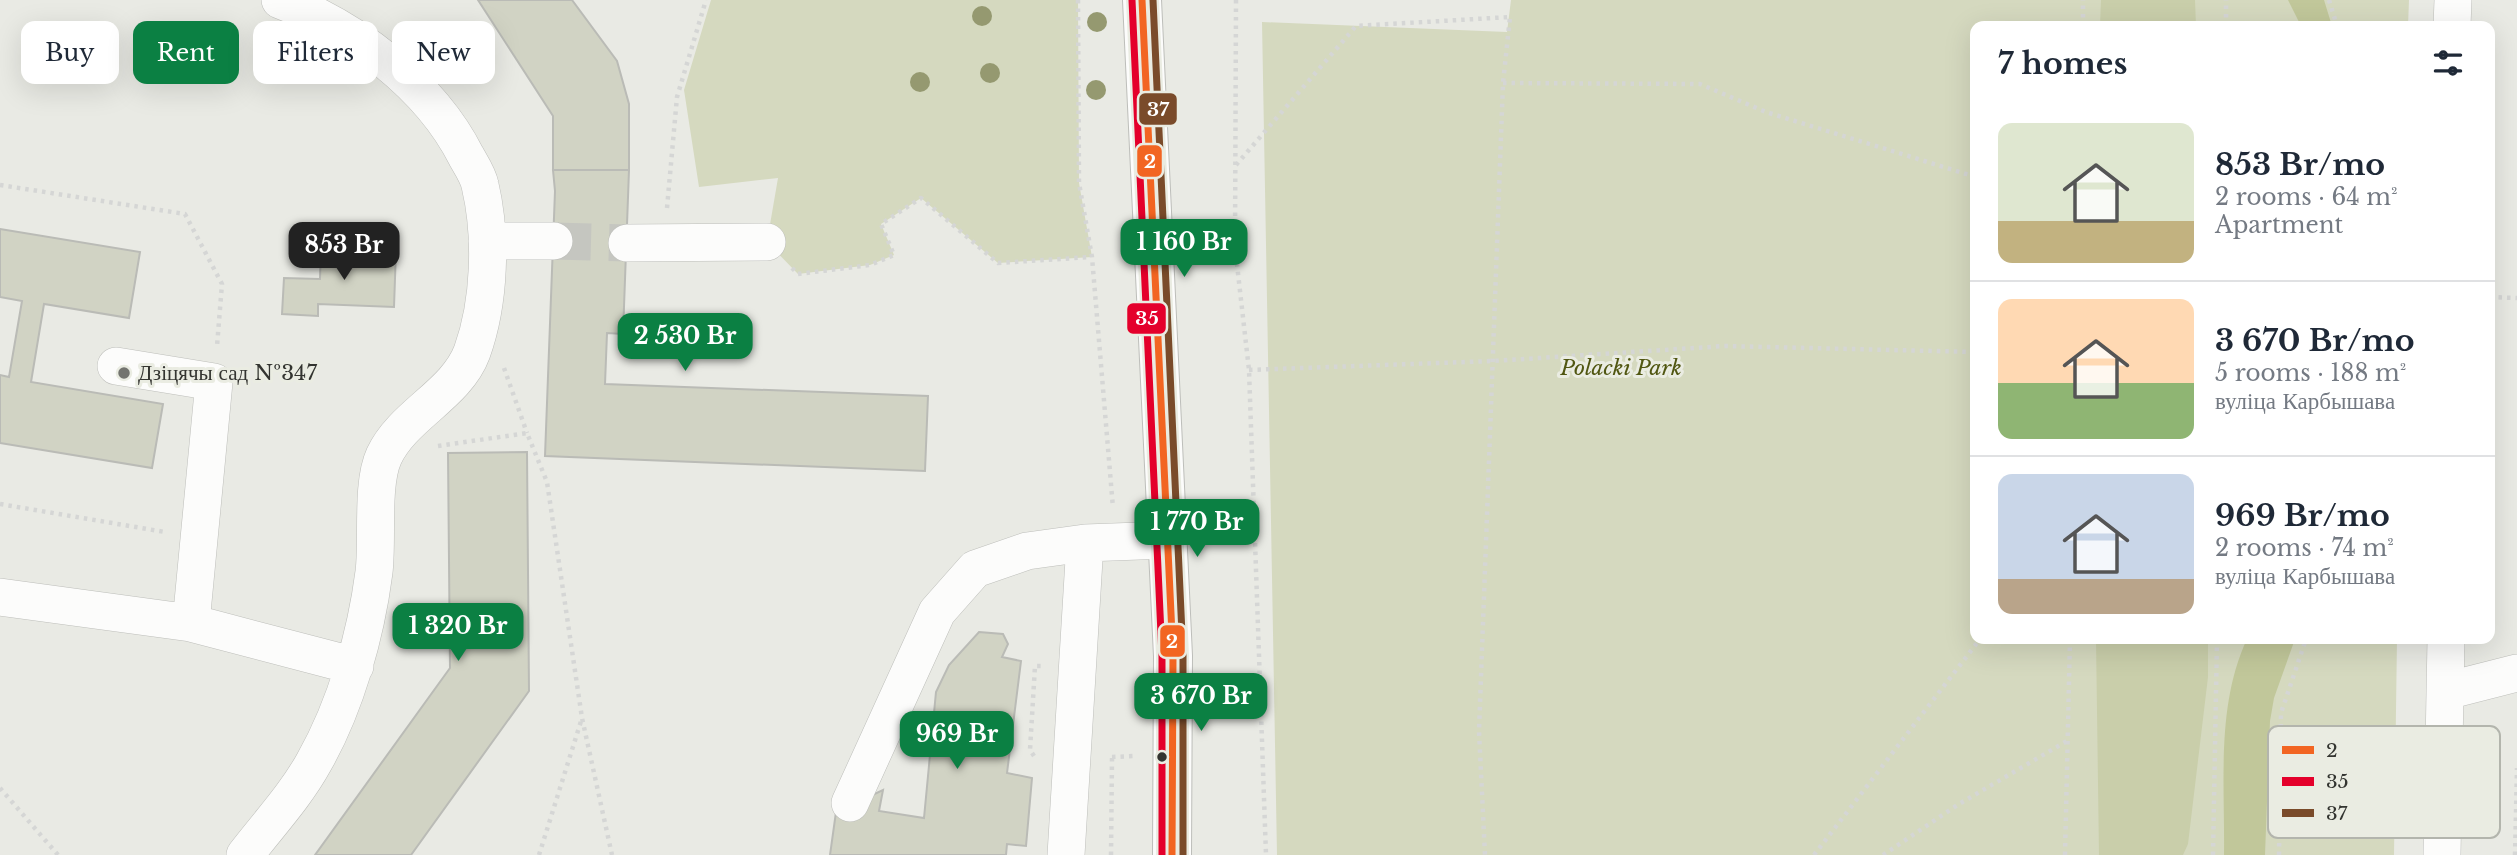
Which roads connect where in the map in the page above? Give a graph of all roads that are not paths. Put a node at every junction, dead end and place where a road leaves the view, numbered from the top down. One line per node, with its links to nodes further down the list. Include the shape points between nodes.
1 (280, 0): 6 (street, via 332,25 382,59 431,103 459,142 480,183)
2 (1142, 0): 10 (main road)
3 (2453, 0): 4 (street)
4 (2452, 21)
5 (554, 241): 6 (street)
6 (487, 242): 15 (street, via 483,311 471,354 443,392 383,456 374,572)
7 (767, 242): 8 (street)
8 (626, 243)
9 (116, 366): 13 (street, via 214,382)
10 (1167, 540): 11 (street); 22 (main road, via 1173,656)
11 (1100, 542): 19 (street, via 1027,551 975,569 937,612); 21 (street)
12 (0, 597): 13 (street)
13 (191, 623): 15 (street)
14 (2446, 644): 17 (street)
15 (355, 666): 20 (street, via 314,762)
16 (2517, 673): 17 (street)
17 (2446, 691): 18 (street)
18 (2445, 726)
19 (850, 803)
20 (245, 855)
21 (1066, 855)
22 (1172, 855)

